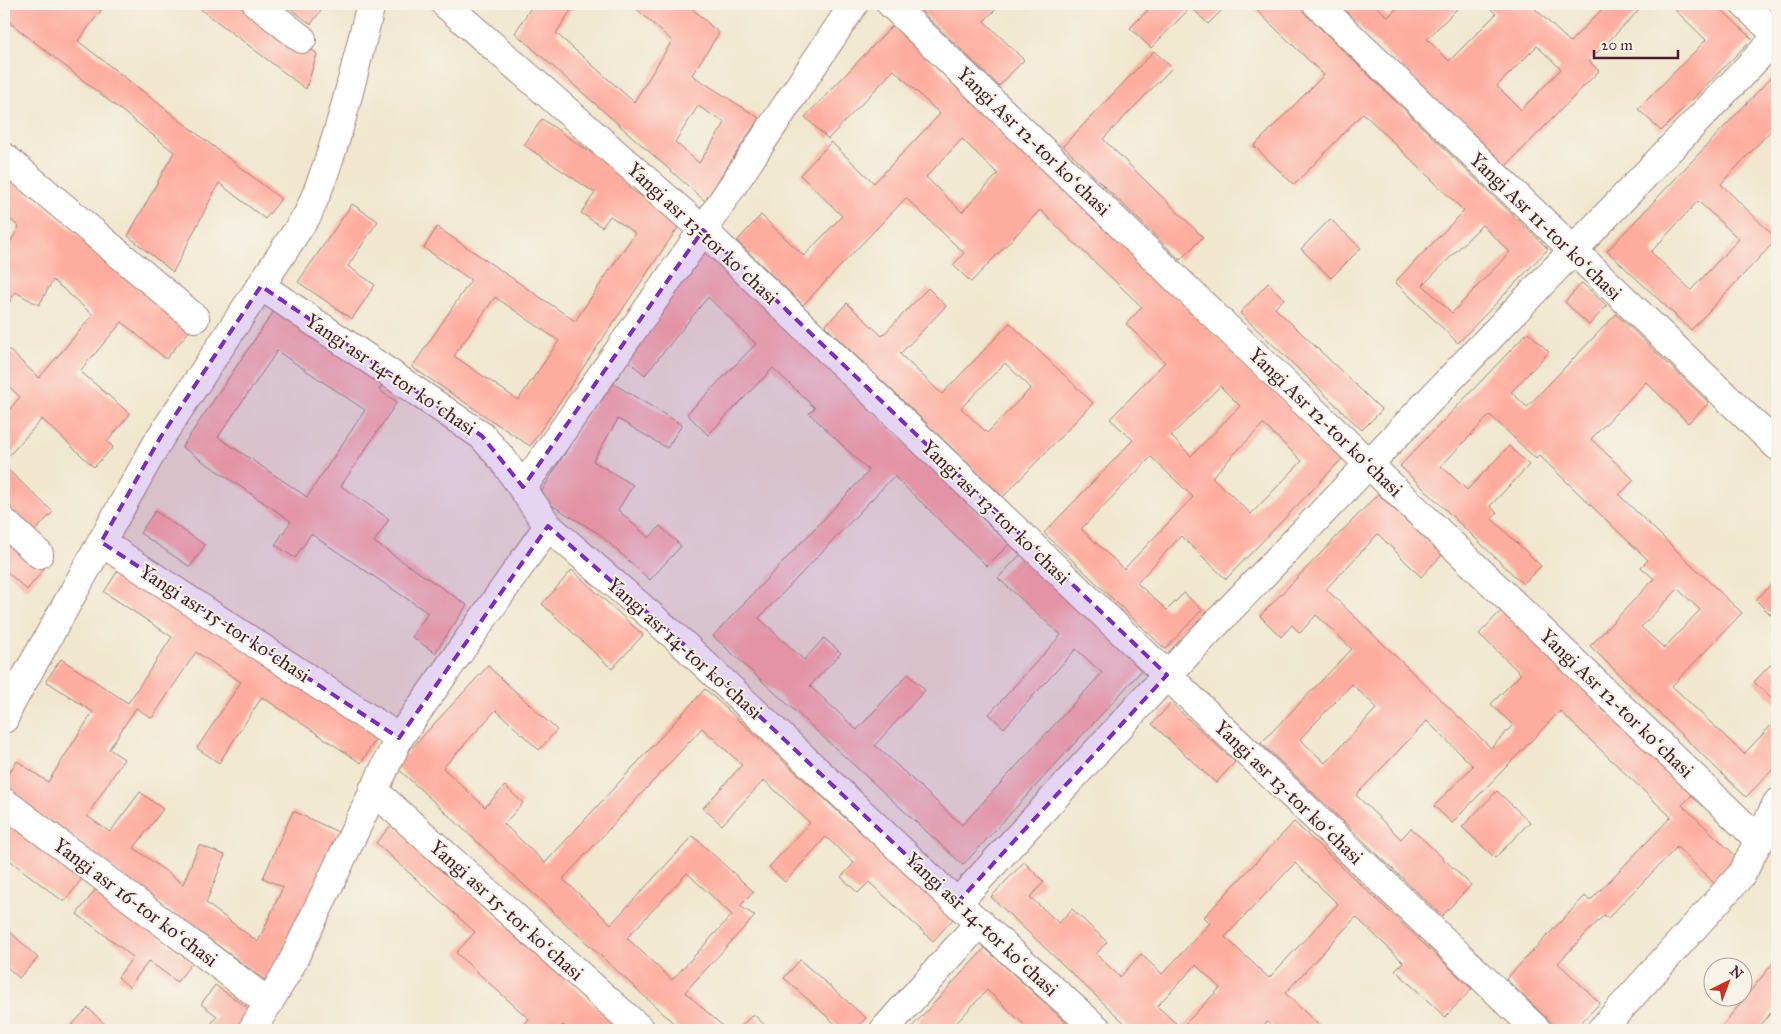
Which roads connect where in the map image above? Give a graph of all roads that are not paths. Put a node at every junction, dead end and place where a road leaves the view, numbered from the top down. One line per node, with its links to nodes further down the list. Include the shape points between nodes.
1 (257, 4): 9 (street)
2 (370, 4): 13 (street, via 342,126 326,175 308,214)
3 (446, 4): 11 (street, Yangi asr 13-tor koʻchasi)
4 (854, 4): 11 (street)
5 (891, 4): 16 (street, Yangi Asr 12-tor koʻchasi)
6 (1317, 4): 12 (street, Yangi Asr 11-tor koʻchasi)
7 (1744, 4): 8 (street)
8 (1777, 36): 12 (street)
9 (302, 39)
10 (4, 157): 14 (street)
11 (703, 230): 17 (street); 22 (street, Yangi asr 13-tor koʻchasi)
12 (1572, 250): 15 (street, Yangi Asr 11-tor koʻchasi); 16 (street)
13 (261, 286): 17 (street, Yangi asr 14-tor koʻchasi, via 482,436); 20 (street, via 160,438)
14 (196, 318)
15 (1777, 446)
16 (1368, 462): 22 (street); 28 (street, Yangi Asr 12-tor koʻchasi)
17 (524, 487): 19 (street, Yangi asr 14-tor koʻchasi)
18 (4, 522): 21 (street)
19 (548, 526): 24 (street); 29 (street, Yangi asr 14-tor koʻchasi, via 680,640)
20 (101, 542): 23 (street); 24 (street, Yangi asr 15-tor koʻchasi)
21 (39, 554)
22 (1166, 675): 29 (street); 36 (street, Yangi asr 13-tor koʻchasi)
23 (4, 719)
24 (399, 738): 25 (street)
25 (372, 790): 31 (street, via 289,969); 33 (street, Yangi asr 15-tor koʻchasi)
26 (4, 802): 31 (street, Yangi asr 16-tor koʻchasi)
27 (1777, 803): 28 (street)
28 (1760, 841): 37 (street, via 1742,874)
29 (958, 902): 30 (street, Yangi asr 14-tor koʻchasi)
30 (980, 922): 34 (street); 35 (street, Yangi asr 14-tor koʻchasi)
31 (269, 1003): 32 (street)
32 (252, 1030)
33 (641, 1030)
34 (884, 1030)
35 (1098, 1030)
36 (1537, 1030)
37 (1601, 1030)

